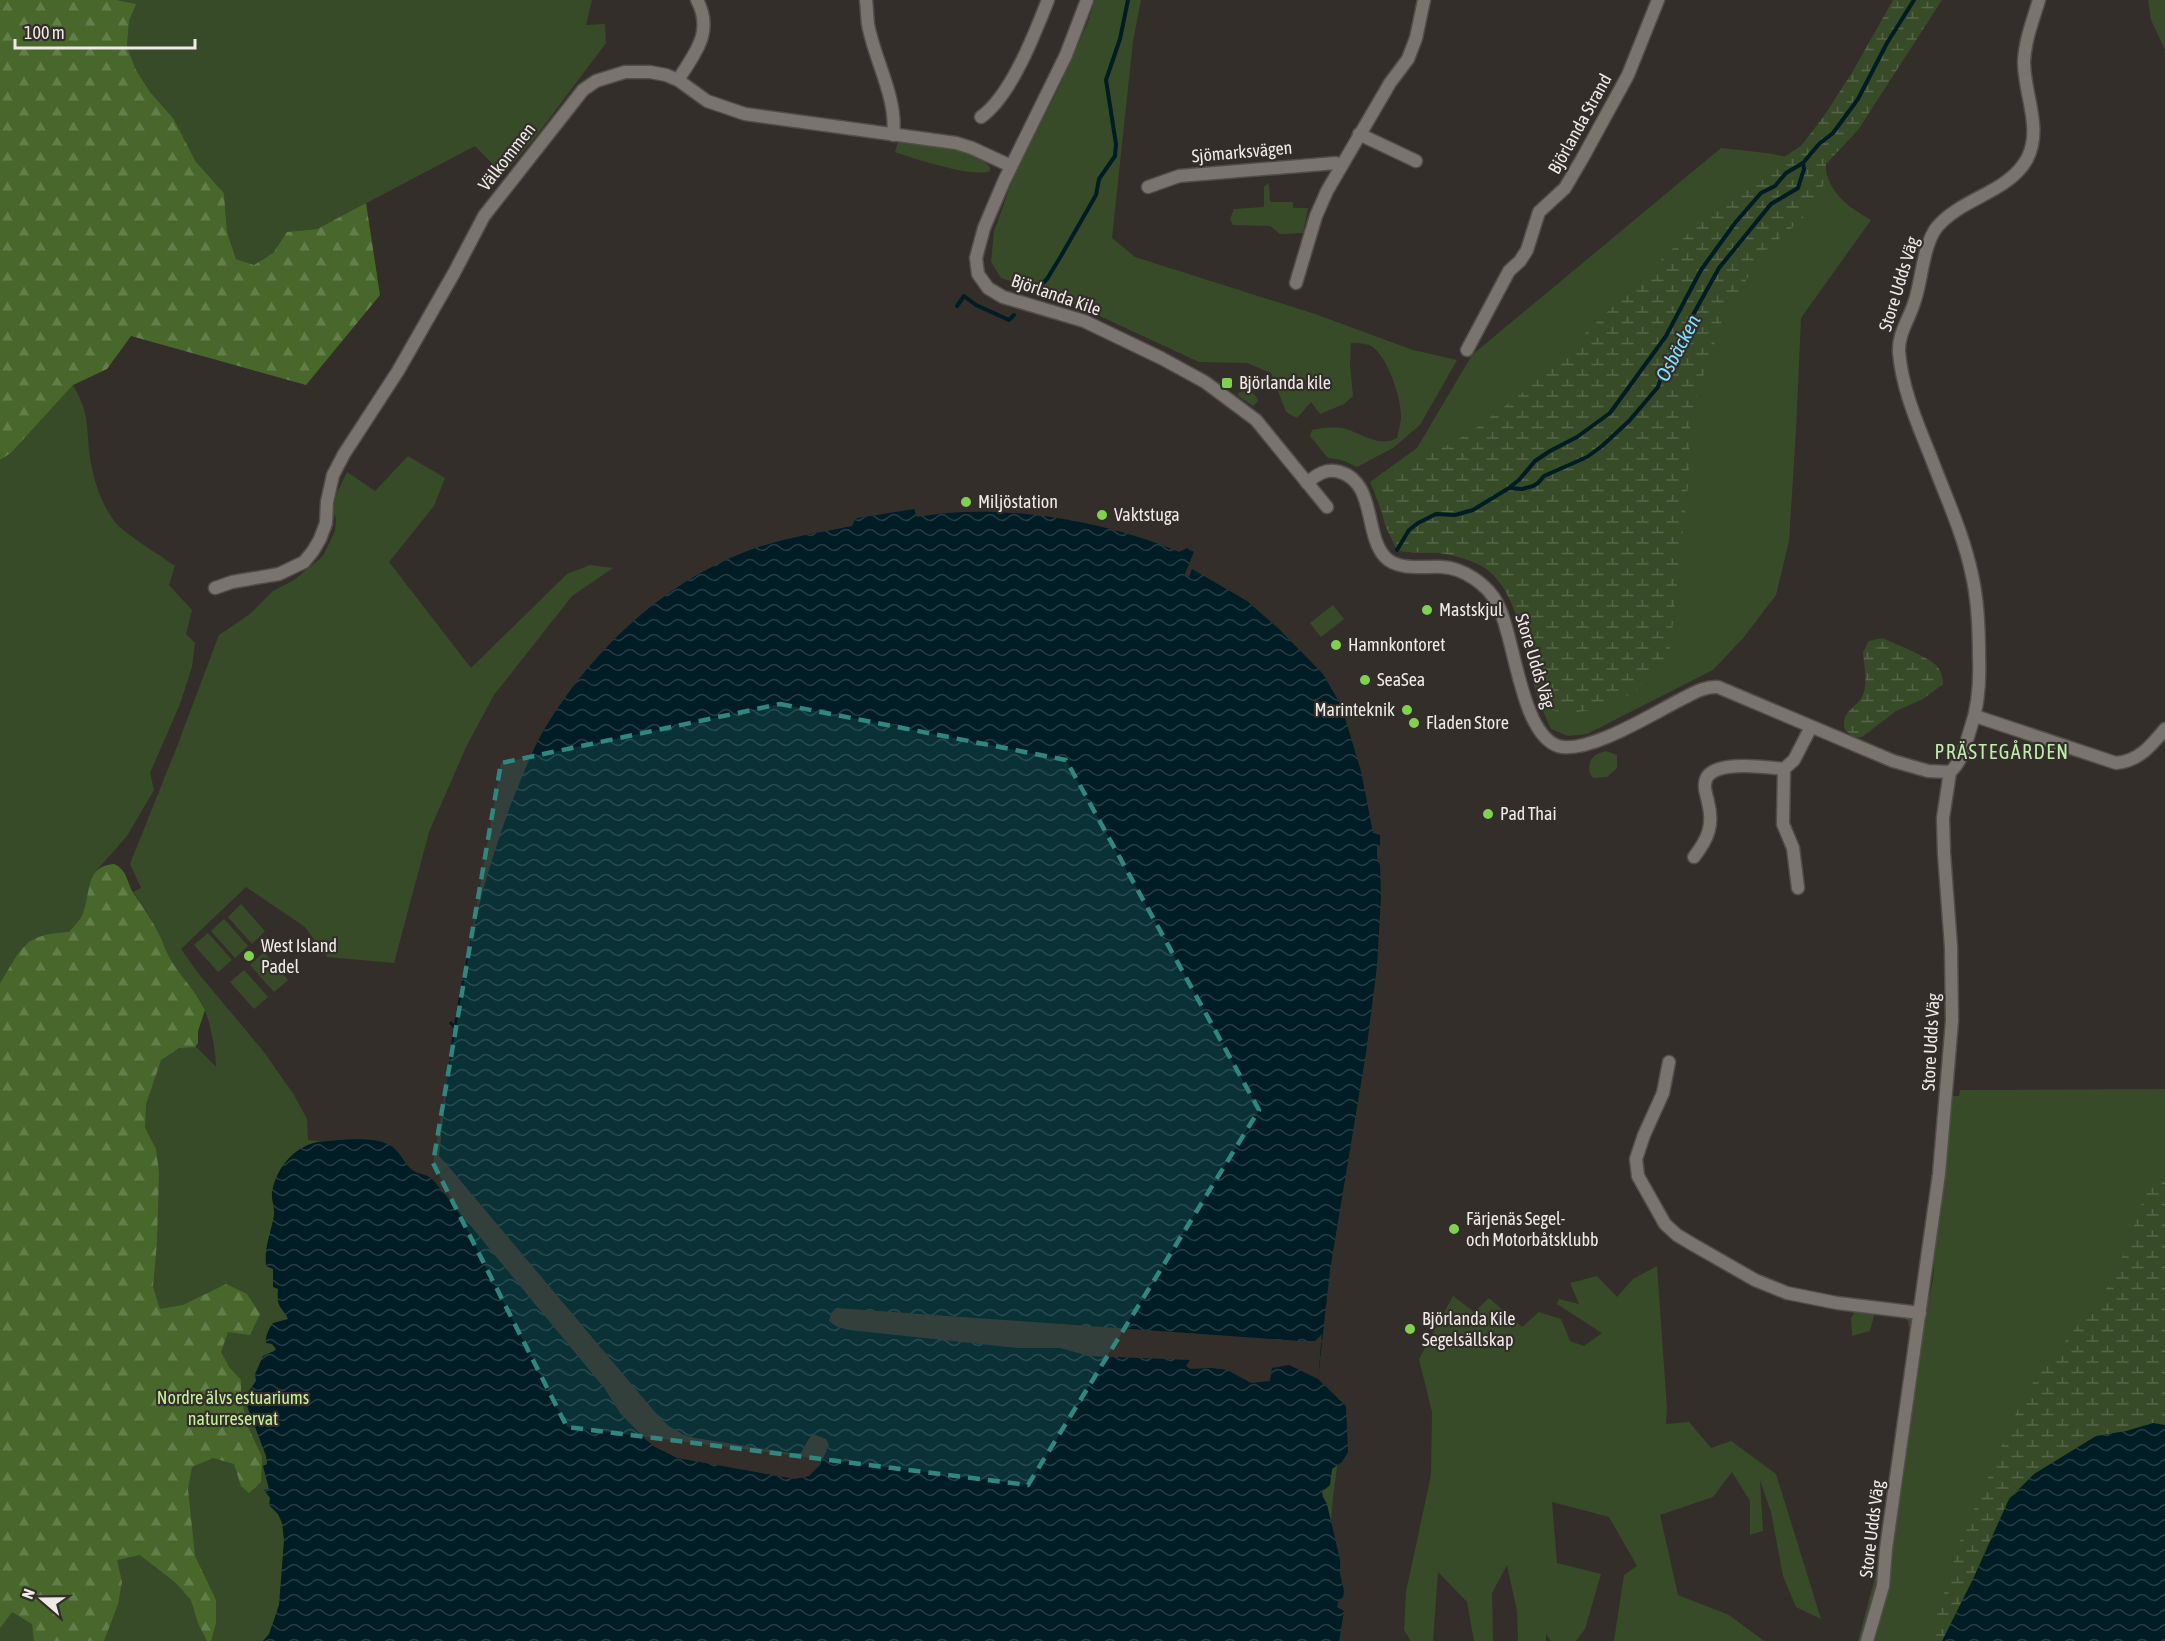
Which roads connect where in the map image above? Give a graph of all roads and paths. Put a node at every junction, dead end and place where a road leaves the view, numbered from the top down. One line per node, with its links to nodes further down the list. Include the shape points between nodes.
1 (697, 0): 8 (street, via 704,33)
2 (866, 0): 11 (street, via 868,24 889,99)
3 (1048, 0): 9 (street, via 1008,85 996,104)
4 (1087, 0): 14 (street, Björlanda Kile, via 1066,55)
5 (1424, 0): 10 (street, via 1408,58)
6 (1658, 0): 17 (street, Björlanda Strand, via 1628,75 1565,188 1539,213 1527,250 1509,271)
7 (2038, 0): 21 (street, Store Udds Väg, via 2025,46 2026,87 2034,124 2027,158 2014,176 1936,228 1899,349 1911,407 1951,508 1972,575 1980,680)
8 (678, 81): 11 (street, Välkommen, via 707,101 745,114); 20 (street, Välkommen, via 650,72 625,72 596,81 583,90 484,216 398,370 344,454 333,475 326,523 313,551 304,562 279,574)
9 (981, 117)
10 (1359, 134): 12 (street); 13 (street)
11 (893, 135): 14 (street, Välkommen, via 956,143)
12 (1416, 161)
13 (1341, 165): 15 (street, Sjömarksvägen, via 1291,165 1179,176); 16 (street, via 1316,216)
14 (1011, 166): 18 (street, Björlanda Kile, via 984,228 976,258 978,274 988,288 1003,297 1084,321 1205,382 1256,420)
15 (1148, 187)
16 (1296, 283)
17 (1467, 350)
18 (1307, 483): 19 (street, Björlanda Kile); 22 (street, Store Udds Väg, via 1326,471 1349,476 1364,497 1376,541 1389,561 1404,566 1450,568 1487,589 1500,609 1528,706 1542,734 1553,744 1567,748 1591,744 1713,687 1724,688)
19 (1327, 507)
20 (215, 588)
21 (1975, 716): 23 (street, via 2115,763 2139,757); 25 (street, Store Udds Väg, via 1961,756)
22 (1811, 727): 24 (street, via 1794,760); 25 (street, Store Udds Väg, via 1911,767)
23 (2165, 729)
24 (1784, 769): 26 (street, via 1730,766 1708,774 1704,784 1712,819 1710,832); 27 (street, via 1783,824 1793,848)
25 (1950, 772): 29 (street, Store Udds Väg, via 1943,818 1953,1020 1939,1174)
26 (1694, 857)
27 (1798, 888)
28 (1669, 1062): 29 (street, via 1662,1093 1636,1159 1638,1176 1665,1224 1755,1280 1787,1293 1837,1304)
29 (1920, 1313): 30 (street, Store Udds Väg, via 1883,1586)
30 (1867, 1641)

